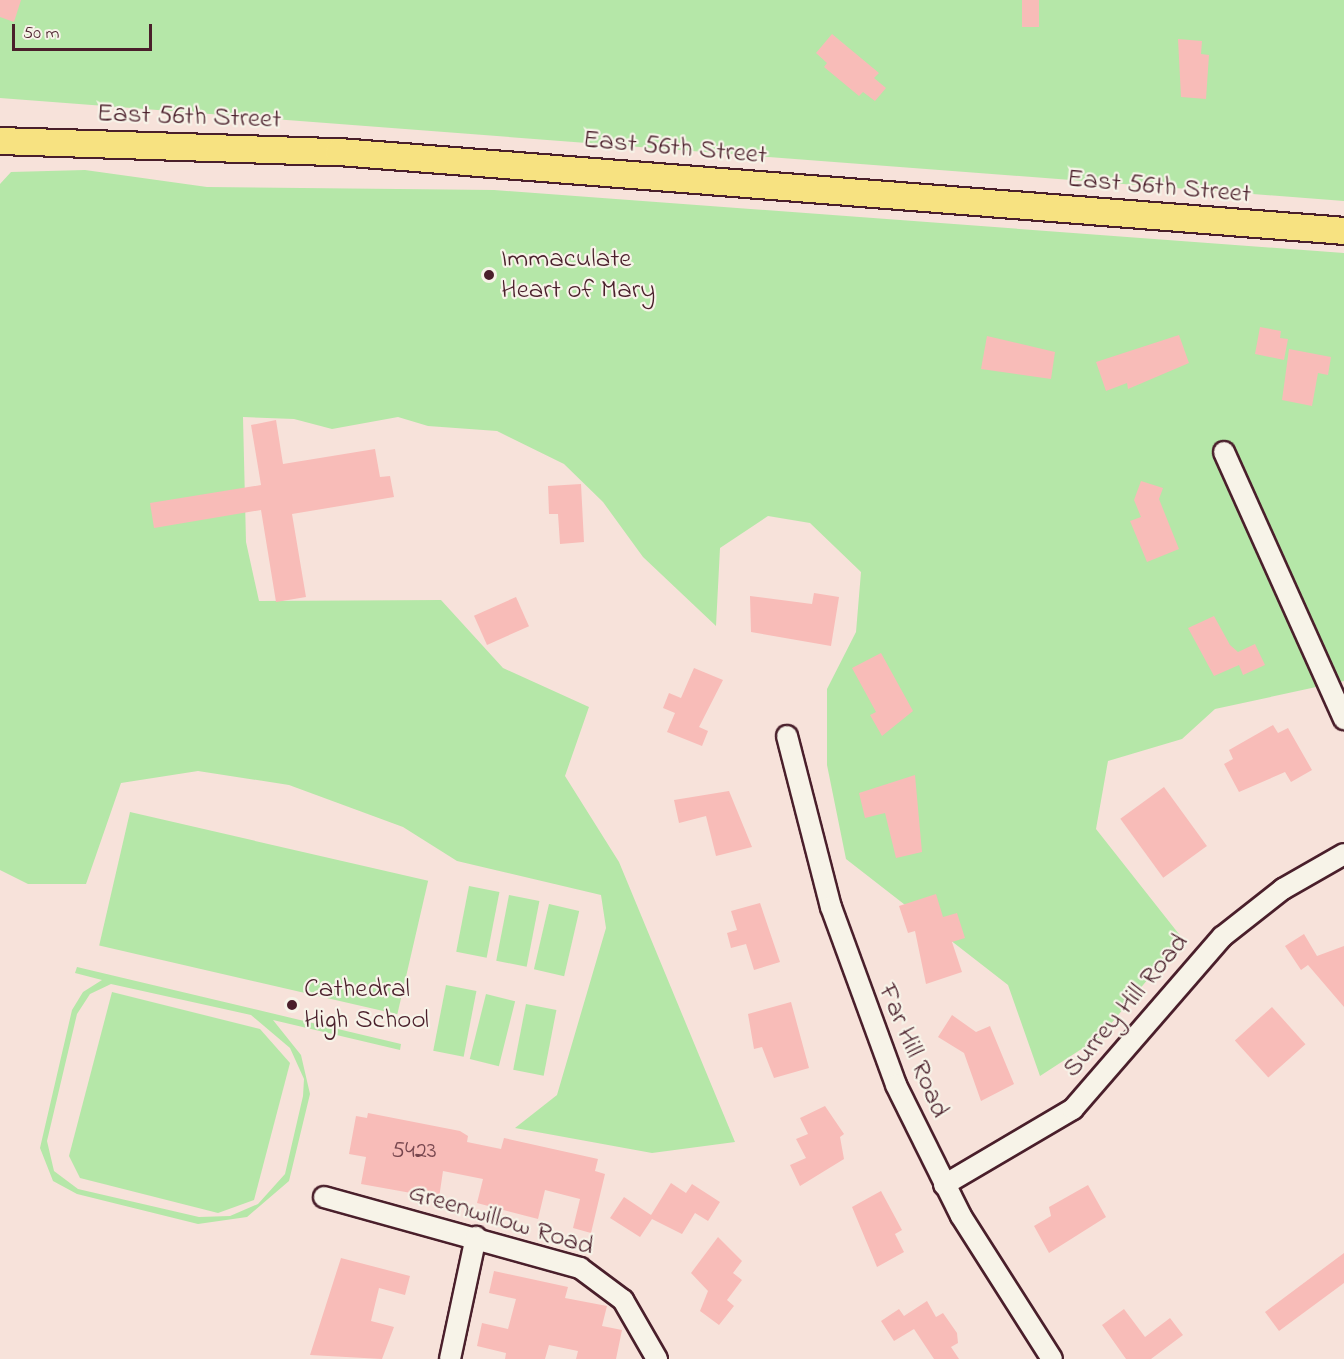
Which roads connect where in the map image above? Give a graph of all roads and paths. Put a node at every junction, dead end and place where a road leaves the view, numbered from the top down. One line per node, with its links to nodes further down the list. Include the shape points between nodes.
1 (0, 141): 2 (main road, East 56th Street, via 339,152)
2 (1344, 231)
3 (1224, 452): 4 (street)
4 (1344, 719)
5 (788, 736): 7 (street, Far Hill Road, via 857,986)
6 (1344, 854): 7 (street, Surrey Hill Road, via 1282,889 1222,937 1074,1108)
7 (944, 1185): 12 (street, Far Hill Road)
8 (324, 1197): 9 (street, Greenwillow Road)
9 (476, 1237): 10 (street); 11 (street, Greenwillow Road, via 580,1268 603,1282 639,1323)
10 (450, 1359)
11 (657, 1359)
12 (1052, 1359)

